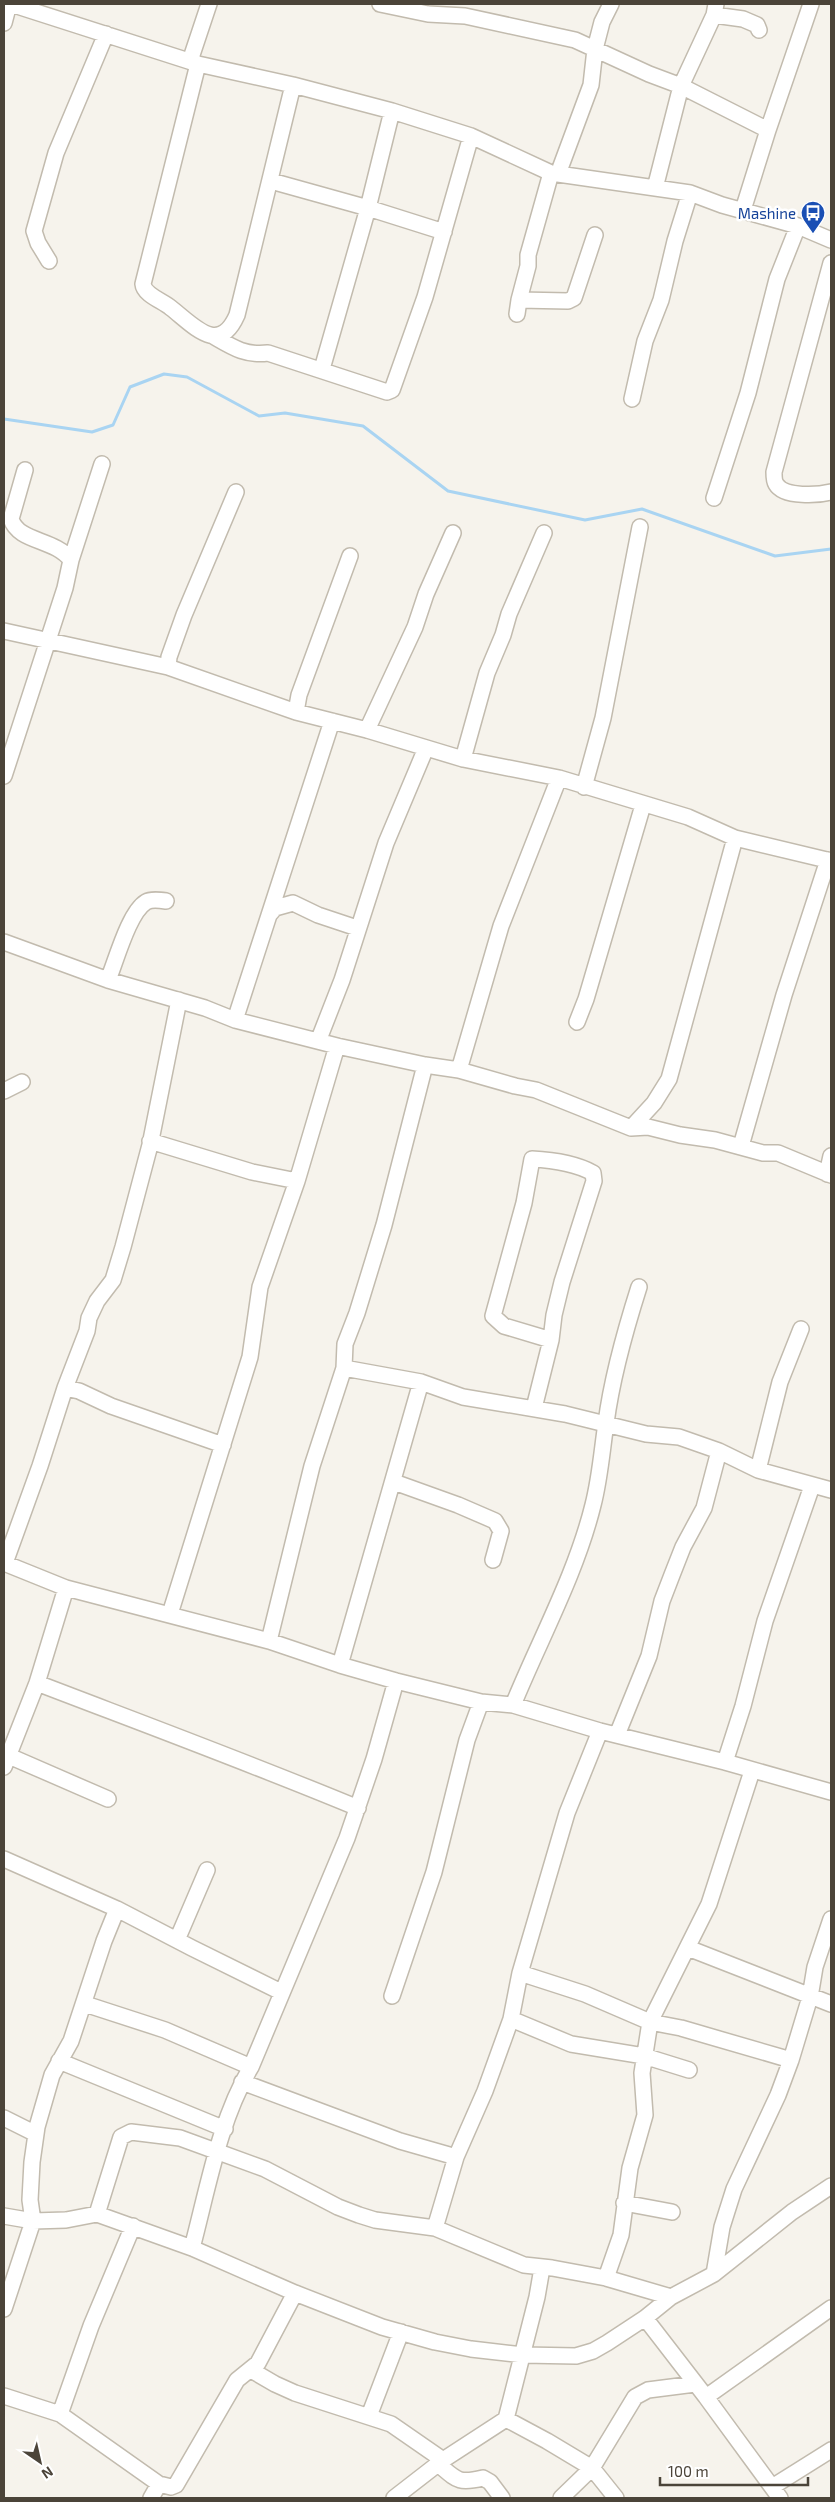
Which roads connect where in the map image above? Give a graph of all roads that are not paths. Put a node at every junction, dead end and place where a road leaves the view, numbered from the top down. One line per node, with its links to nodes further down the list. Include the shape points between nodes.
1 (10, 4): 7 (street); 9 (street)
2 (209, 4): 11 (street)
3 (380, 4): 10 (street, via 428,14 465,16 555,35)
4 (611, 4): 10 (street)
5 (811, 4): 15 (street)
6 (715, 10): 8 (street, via 743,19); 13 (street)
7 (4, 23)
8 (759, 30)
9 (106, 34): 11 (street); 27 (street, via 56,153 34,231)
10 (595, 49): 13 (street); 17 (street, via 591,85)
11 (194, 62): 12 (street); 29 (street, via 143,284 147,291 192,327)
12 (293, 85): 14 (street); 18 (street)
13 (681, 86): 15 (street); 19 (street)
14 (392, 111): 16 (street); 21 (street)
15 (768, 130): 22 (street)
16 (471, 136): 17 (street); 24 (street)
17 (554, 174): 19 (street); 25 (street, via 528,255 518,307 574,298)
18 (271, 181): 21 (street); 29 (street, via 237,315 231,328)
19 (655, 188): 20 (street)
20 (690, 193): 22 (street); 31 (street, via 661,300 645,341)
21 (368, 208): 24 (street); 30 (street)
22 (743, 210): 23 (street)
23 (798, 226): 26 (street); 36 (street, via 777,279 748,393)
24 (444, 232): 30 (street, via 413,338 392,390 387,392)
25 (595, 235)
26 (831, 240)
27 (49, 261)
28 (831, 263): 35 (street, via 774,472 776,484 783,490 804,494)
29 (213, 336): 30 (street, via 240,352 268,353)
30 (322, 369)
31 (632, 399)
32 (102, 464): 41 (street)
33 (25, 470): 41 (street, via 11,519 14,527 58,547)
34 (236, 492): 44 (street, via 184,615 168,657)
35 (831, 492)
36 (714, 498)
37 (640, 527): 52 (street, via 604,718)
38 (453, 532): 47 (street, via 415,627)
39 (544, 532): 49 (street, via 486,673)
40 (350, 556): 45 (street, via 302,687)
41 (71, 560): 43 (street)
42 (4, 631): 43 (street)
43 (47, 640): 44 (street); 50 (street)
44 (168, 667): 45 (street)
45 (296, 712): 46 (street)
46 (332, 720): 47 (street); 56 (street)
47 (367, 730): 48 (street)
48 (426, 748): 49 (street); 60 (street, via 386,843)
49 (463, 759): 51 (street)
50 (4, 776)
51 (559, 778): 52 (street); 69 (street, via 501,926)
52 (584, 787): 53 (street)
53 (643, 805): 54 (street, via 688,817); 65 (street)
54 (735, 838): 55 (street); 72 (street, via 669,1079 654,1103)
55 (830, 860): 74 (street, via 784,995)
56 (278, 887): 58 (street, via 296,895); 59 (street)
57 (166, 900): 62 (street, via 144,902 134,915)
58 (306, 909): 59 (street, via 289,903 275,908); 60 (street)
59 (269, 915): 64 (street)
60 (357, 928): 66 (street, via 339,989)
61 (4, 942): 62 (street)
62 (108, 980): 63 (street)
63 (179, 1000): 64 (street); 73 (street)
64 (235, 1020): 66 (street)
65 (577, 1022)
66 (319, 1040): 67 (street)
67 (337, 1046): 68 (street); 77 (street)
68 (424, 1065): 69 (street); 81 (street, via 384,1225 345,1344)
69 (459, 1070): 72 (street, via 536,1090)
70 (22, 1082): 71 (street)
71 (4, 1091)
72 (631, 1128): 74 (street, via 648,1127)
73 (150, 1141): 77 (street, via 252,1172); 83 (street, via 134,1210 112,1280 89,1318)
74 (741, 1146): 76 (street, via 763,1153 778,1153)
75 (831, 1156): 76 (street)
76 (829, 1174)
77 (297, 1181): 86 (street, via 260,1287 250,1357)
78 (639, 1286): 85 (street, via 625,1331)
79 (801, 1329): 88 (street, via 780,1382)
80 (551, 1340): 80 (street, via 504,1326 493,1316 524,1203 532,1159 584,1168 592,1174 594,1181 564,1274); 84 (street)
81 (344, 1368): 82 (street); 96 (street, via 312,1466)
82 (421, 1382): 84 (street, via 463,1396); 89 (street)
83 (65, 1388): 86 (street); 93 (street)
84 (534, 1408): 85 (street)
85 (606, 1423): 87 (street, via 646,1434 679,1437); 101 (street, via 593,1507 556,1606)
86 (223, 1445): 95 (street)
87 (719, 1451): 88 (street); 103 (street, via 704,1508 662,1601 649,1656)
88 (758, 1470): 90 (street)
89 (394, 1482): 92 (street, via 497,1522 501,1530); 97 (street)
90 (812, 1486): 91 (street); 105 (street, via 765,1621)
91 (831, 1490)
92 (493, 1560)
93 (4, 1563): 94 (street)
94 (66, 1588): 95 (street); 99 (street)
95 (170, 1614): 96 (street)
96 (269, 1641): 97 (street)
97 (340, 1665): 98 (street)
98 (396, 1681): 100 (street); 109 (street)
99 (37, 1683): 104 (street); 109 (street)
100 (480, 1702): 101 (street); 118 (street, via 467,1740 434,1872)
101 (513, 1705): 102 (street)
102 (600, 1731): 103 (street); 116 (street, via 567,1813)
103 (617, 1735): 105 (street)
104 (6, 1762): 108 (street)
105 (725, 1762): 106 (street)
106 (752, 1771): 107 (street); 115 (street, via 709,1904)
107 (831, 1792)
108 (108, 1799)
109 (358, 1808): 117 (street)
110 (4, 1859): 112 (street)
111 (207, 1870): 114 (street)
112 (118, 1909): 114 (street); 120 (street, via 104,1941)
113 (831, 1919): 119 (street, via 815,1967)
114 (177, 1940): 117 (street)
115 (688, 1948): 119 (street); 123 (street)
116 (520, 1973): 122 (street); 123 (street, via 585,1994)
117 (282, 1992): 127 (street)
118 (392, 1996)
119 (810, 1997): 121 (street); 125 (street)
120 (85, 2004): 126 (street, via 69,2047); 127 (street, via 165,2030)
121 (831, 2004)
122 (511, 2019): 124 (street, via 572,2044); 134 (street, via 485,2091)
123 (650, 2022): 124 (street); 125 (street)
124 (644, 2056): 128 (street); 136 (street, via 645,2115)
125 (791, 2060): 145 (street, via 778,2096 734,2189 722,2227)
126 (59, 2062): 131 (street); 132 (street, via 52,2075)
127 (251, 2067): 129 (street)
128 (689, 2070)
129 (242, 2082): 131 (street); 134 (street, via 400,2141)
130 (4, 2118): 132 (street)
131 (225, 2129): 133 (street)
132 (36, 2134): 140 (street, via 30,2200)
133 (217, 2150): 138 (street, via 174,2137 124,2134 118,2142); 142 (street, via 280,2176 338,2207 385,2221); 143 (street)
134 (456, 2157): 142 (street)
135 (831, 2186): 145 (street, via 792,2212)
136 (624, 2203): 137 (street); 146 (street, via 621,2235)
137 (672, 2212)
138 (97, 2214): 140 (street, via 66,2220); 141 (street)
139 (4, 2216): 140 (street)
140 (33, 2220): 150 (street)
141 (133, 2226): 143 (street); 158 (street, via 91,2326)
142 (436, 2228): 144 (street, via 506,2259)
143 (192, 2248): 147 (street)
144 (542, 2268): 146 (street); 153 (street)
145 (714, 2274): 148 (street)
146 (606, 2278): 148 (street)
147 (295, 2293): 152 (street, via 354,2318); 154 (street, via 258,2363)
148 (670, 2297): 151 (street)
149 (831, 2308): 157 (street)
150 (4, 2309)
151 (645, 2318): 153 (street, via 593,2351 576,2356); 155 (street)
152 (401, 2332): 153 (street, via 471,2349); 159 (street)
153 (523, 2355): 160 (street)
154 (251, 2370): 159 (street, via 295,2393); 164 (street, via 232,2387 176,2485)
155 (695, 2384): 157 (street); 163 (street, via 648,2390 635,2397)
156 (4, 2396): 158 (street)
157 (706, 2397): 165 (street)
158 (60, 2414): 164 (street)
159 (369, 2416): 162 (street, via 391,2424)
160 (506, 2420): 162 (street); 163 (street)
161 (831, 2450): 165 (street)
162 (441, 2462): 167 (street); 168 (street, via 459,2481 483,2478 490,2482)
163 (592, 2468): 169 (street); 170 (street)
164 (159, 2484): 166 (street)
165 (776, 2493)
166 (151, 2498)
167 (394, 2498)
168 (502, 2498)
169 (561, 2498)
170 (616, 2498)

